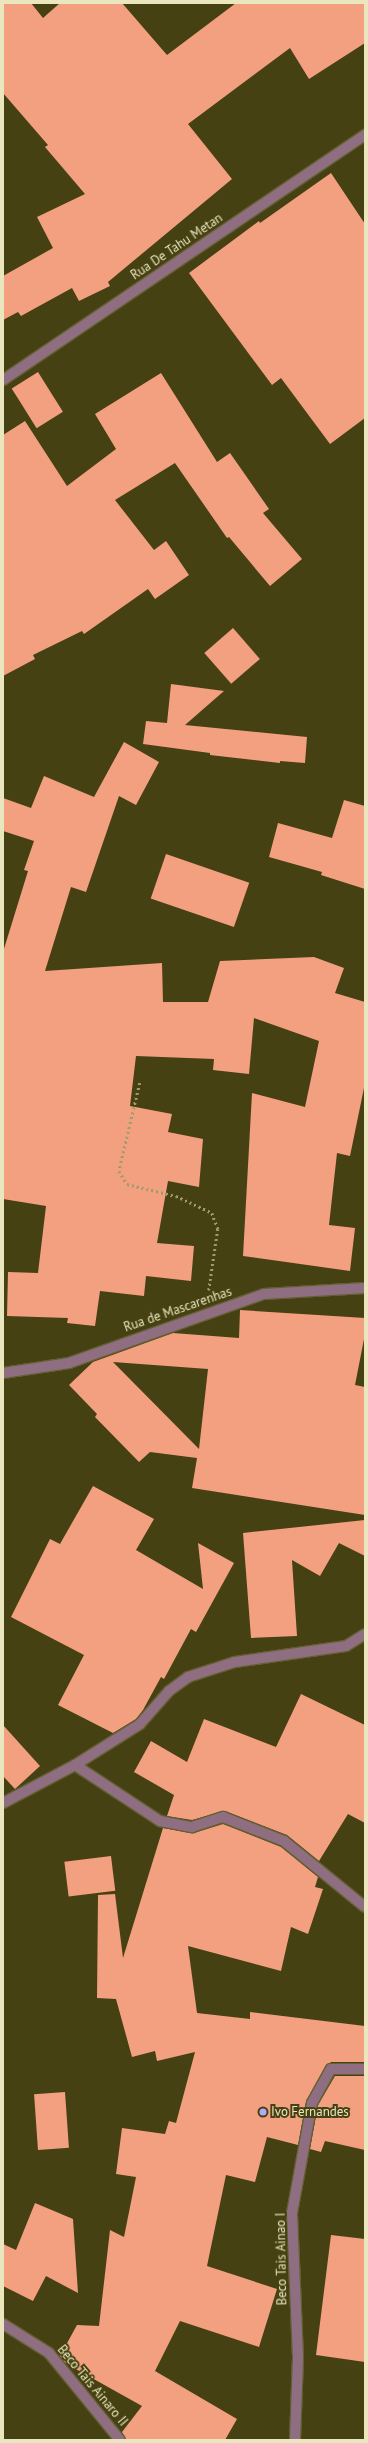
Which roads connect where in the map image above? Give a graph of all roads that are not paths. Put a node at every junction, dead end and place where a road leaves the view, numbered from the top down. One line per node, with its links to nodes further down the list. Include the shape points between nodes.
1 (365, 135): 2 (street, Rua De Tahu Metan)
2 (3, 380)
3 (365, 1288): 4 (street, Rua de Mascarenhas, via 264,1294 69,1362)
4 (3, 1373)
5 (365, 1634): 6 (street, via 346,1646 235,1662 188,1676 169,1690 140,1724)
6 (74, 1765): 7 (street); 8 (street, via 160,1821 192,1827 223,1817 284,1841)
7 (3, 1803)
8 (365, 1907)
9 (365, 2069): 12 (street, Beco Tais Ainao I, via 331,2069 312,2102 292,2213 298,2357)
10 (3, 2324): 11 (street, Beco Tais Ainaro II, via 50,2353)
11 (120, 2440)
12 (295, 2440)

